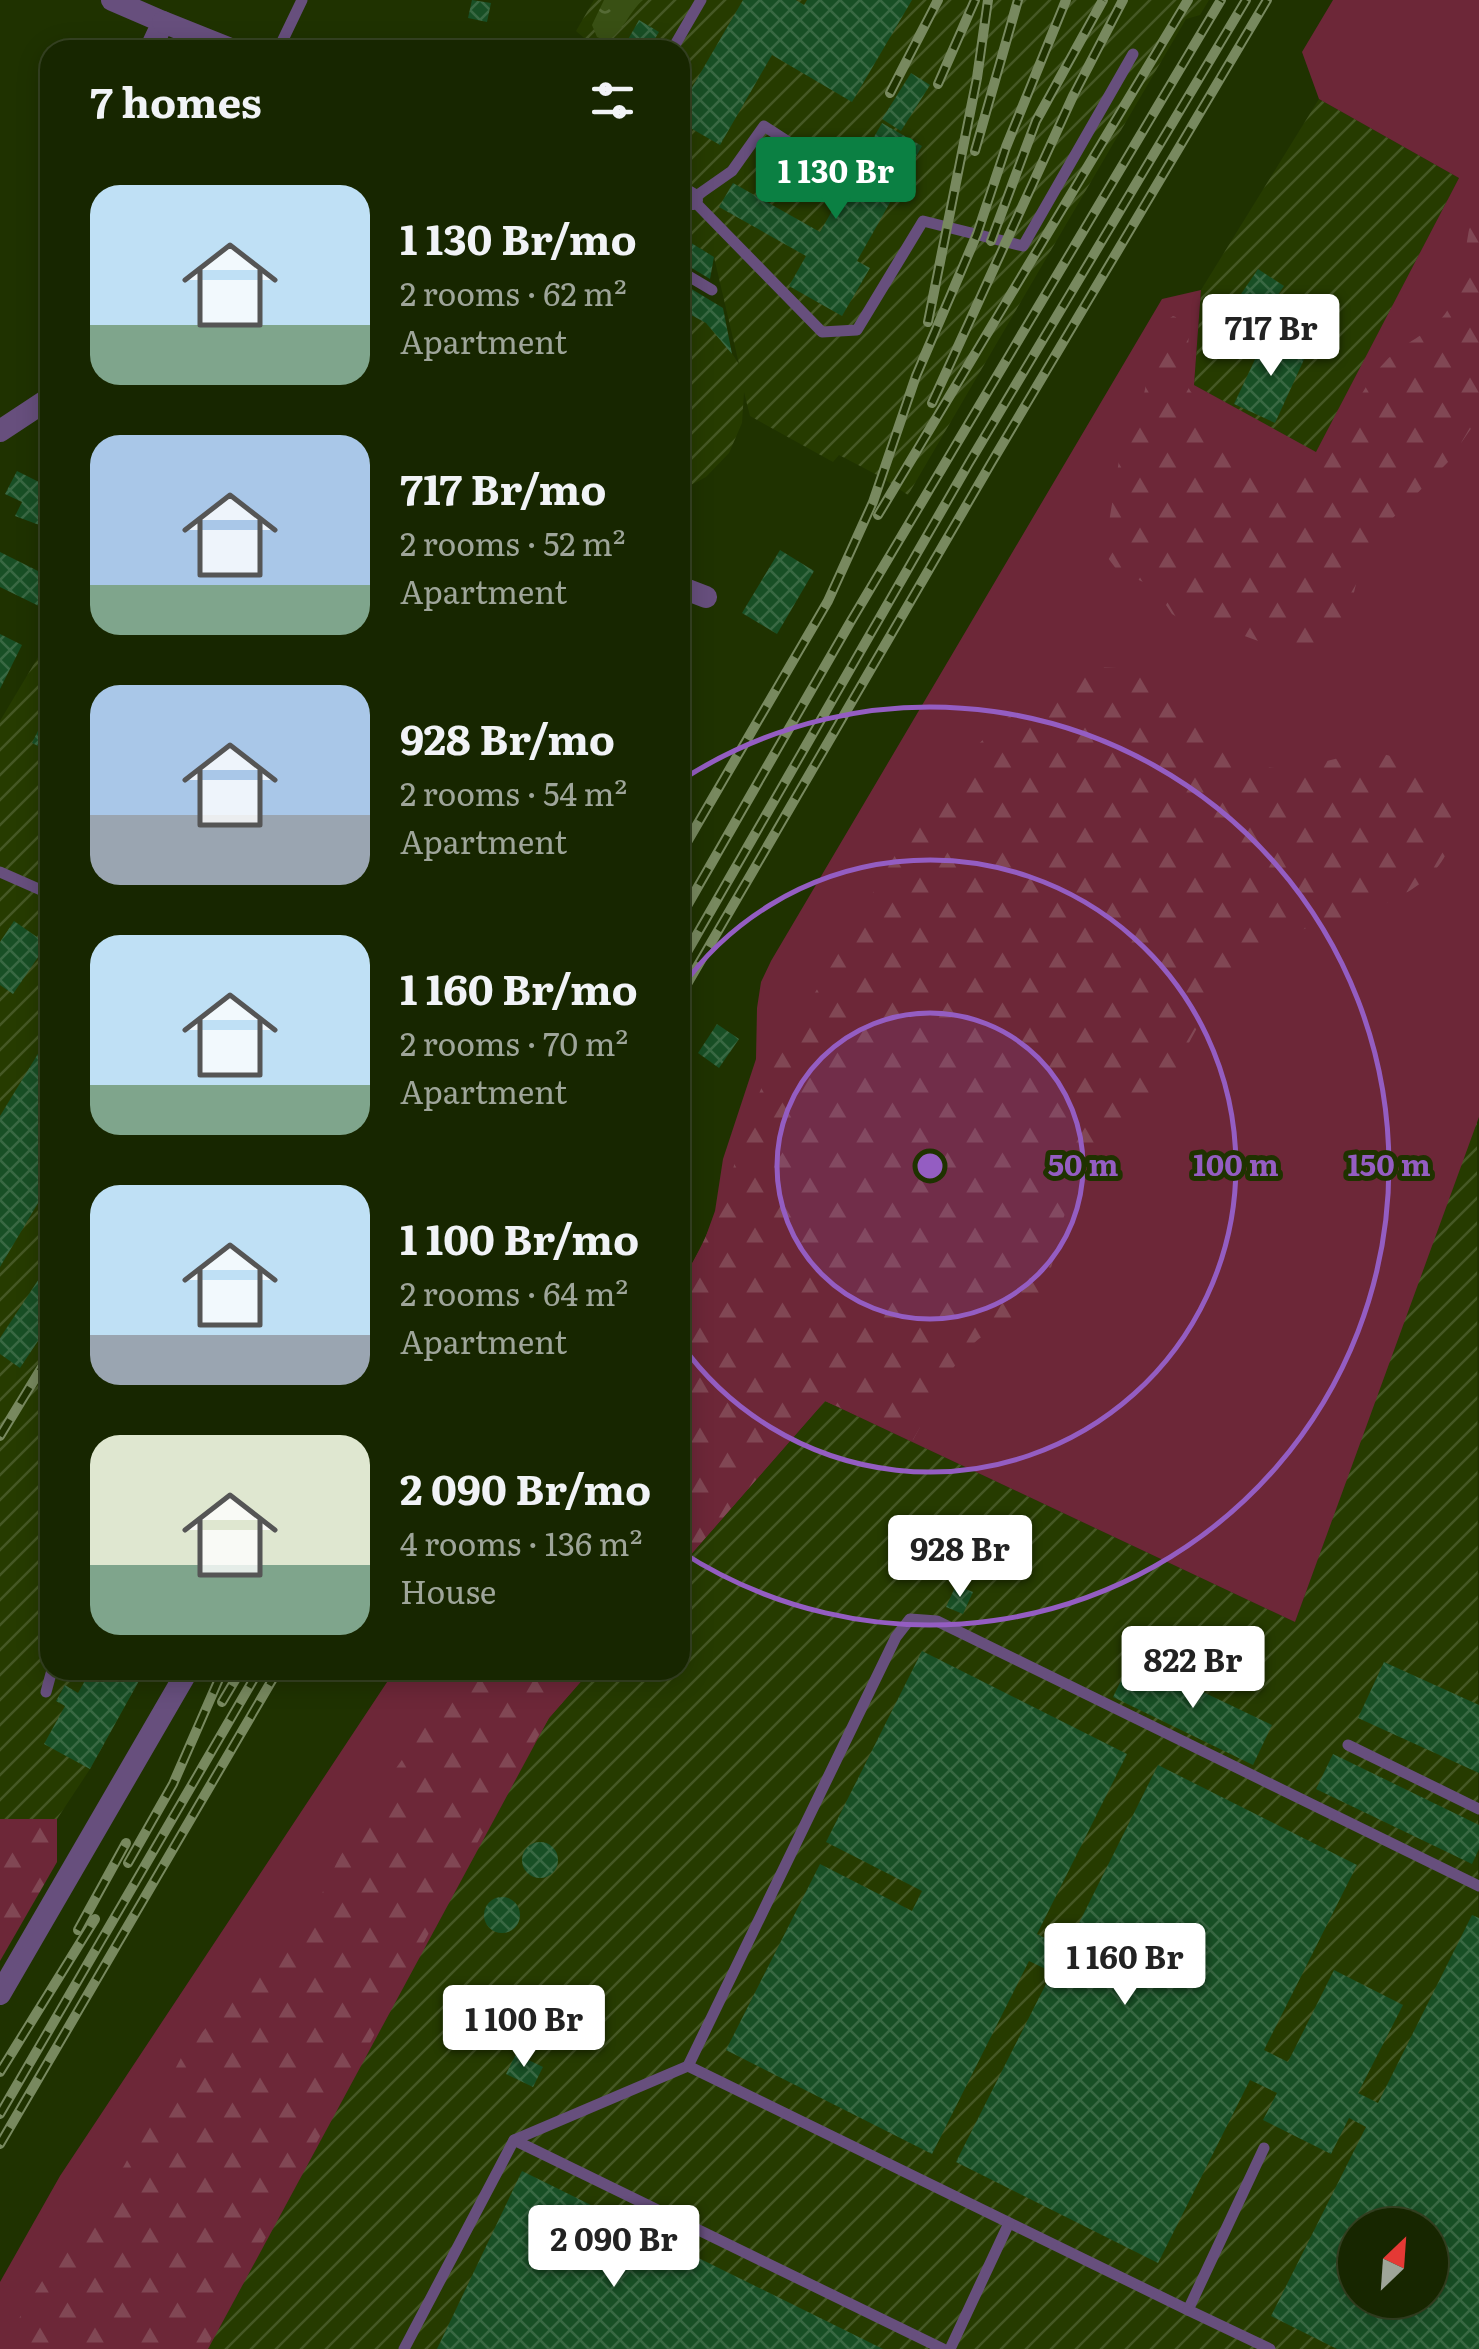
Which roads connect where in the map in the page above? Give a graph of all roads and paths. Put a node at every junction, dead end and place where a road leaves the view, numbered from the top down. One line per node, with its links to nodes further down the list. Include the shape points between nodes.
1 (112, 0): 4 (street)
2 (302, 0): 7 (lane)
3 (701, 0): 8 (lane)
4 (163, 22): 5 (street); 6 (street)
5 (155, 40)
6 (208, 40)
7 (283, 40)
8 (678, 40)
9 (1133, 54): 12 (lane, via 1023,246 923,221 857,330 822,332)
10 (829, 168): 11 (lane, via 764,126 732,171)
11 (690, 194)
12 (690, 200)
13 (690, 277): 14 (lane)
14 (712, 290)
15 (40, 405): 16 (street)
16 (0, 431)
17 (690, 591): 18 (street)
18 (706, 597)
19 (0, 872): 20 (lane)
20 (40, 890)
21 (49, 1680): 23 (lane)
22 (182, 1680): 27 (street)
23 (46, 1692)
24 (1348, 1745): 25 (lane)
25 (1479, 1809)
26 (1479, 1886): 28 (lane, via 937,1621 910,1619)
27 (0, 1994)
28 (688, 2066): 29 (lane); 31 (lane)
29 (514, 2140): 33 (lane); 34 (lane)
30 (1264, 2148): 32 (lane)
31 (1009, 2222): 32 (lane); 34 (lane)
32 (1188, 2310): 35 (lane)
33 (404, 2349)
34 (947, 2349)
35 (1270, 2349)

